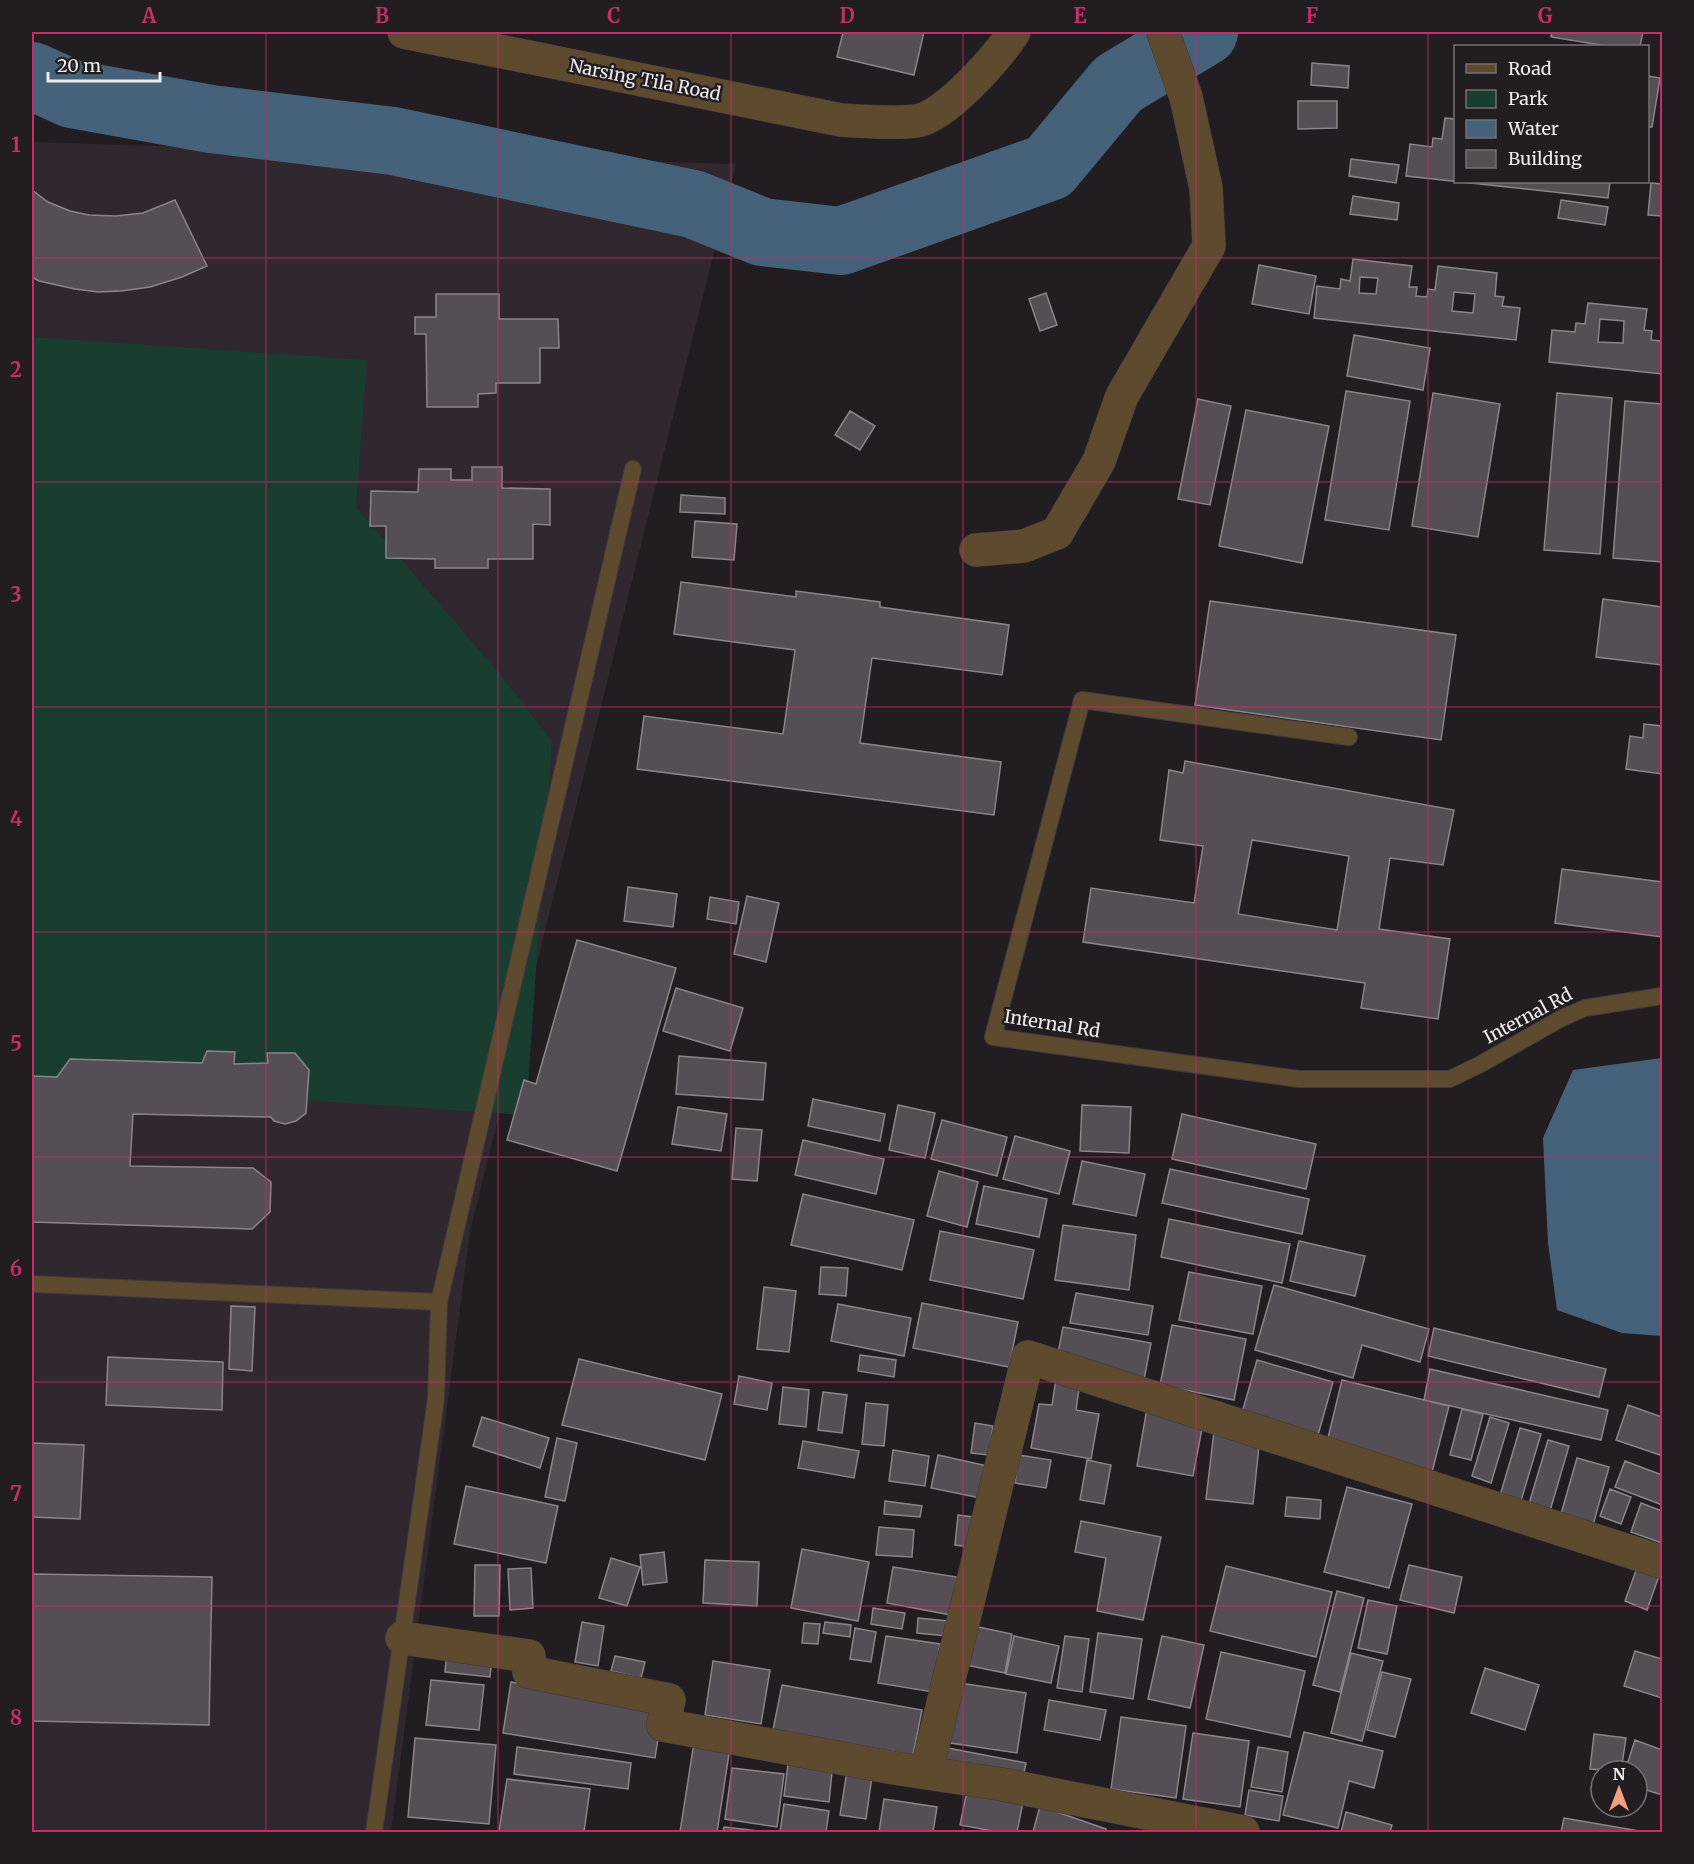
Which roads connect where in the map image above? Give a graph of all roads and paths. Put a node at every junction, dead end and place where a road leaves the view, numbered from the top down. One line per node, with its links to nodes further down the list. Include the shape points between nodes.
1 (404, 32): 2 (street, Narsing Tila Road, via 841,120 886,122 923,119 955,99)
2 (1014, 32)
3 (1163, 32): 5 (street, via 1186,97 1206,188 1209,246 1122,396 1099,461 1057,533 1024,546)
4 (633, 469): 9 (lane)
5 (976, 550)
6 (1349, 737): 7 (lane, Internal Rd, via 1082,699 993,1037 1299,1079 1450,1079 1585,1008)
7 (1662, 996)
8 (32, 1284): 9 (lane)
9 (439, 1302): 11 (lane, via 436,1399)
10 (1662, 1562): 12 (street, via 1028,1358)
11 (402, 1638): 12 (street, via 530,1656 529,1672 669,1700 663,1725); 14 (lane)
12 (926, 1773): 13 (street)
13 (1119, 1820): 15 (street)
14 (374, 1833)
15 (1243, 1833)

